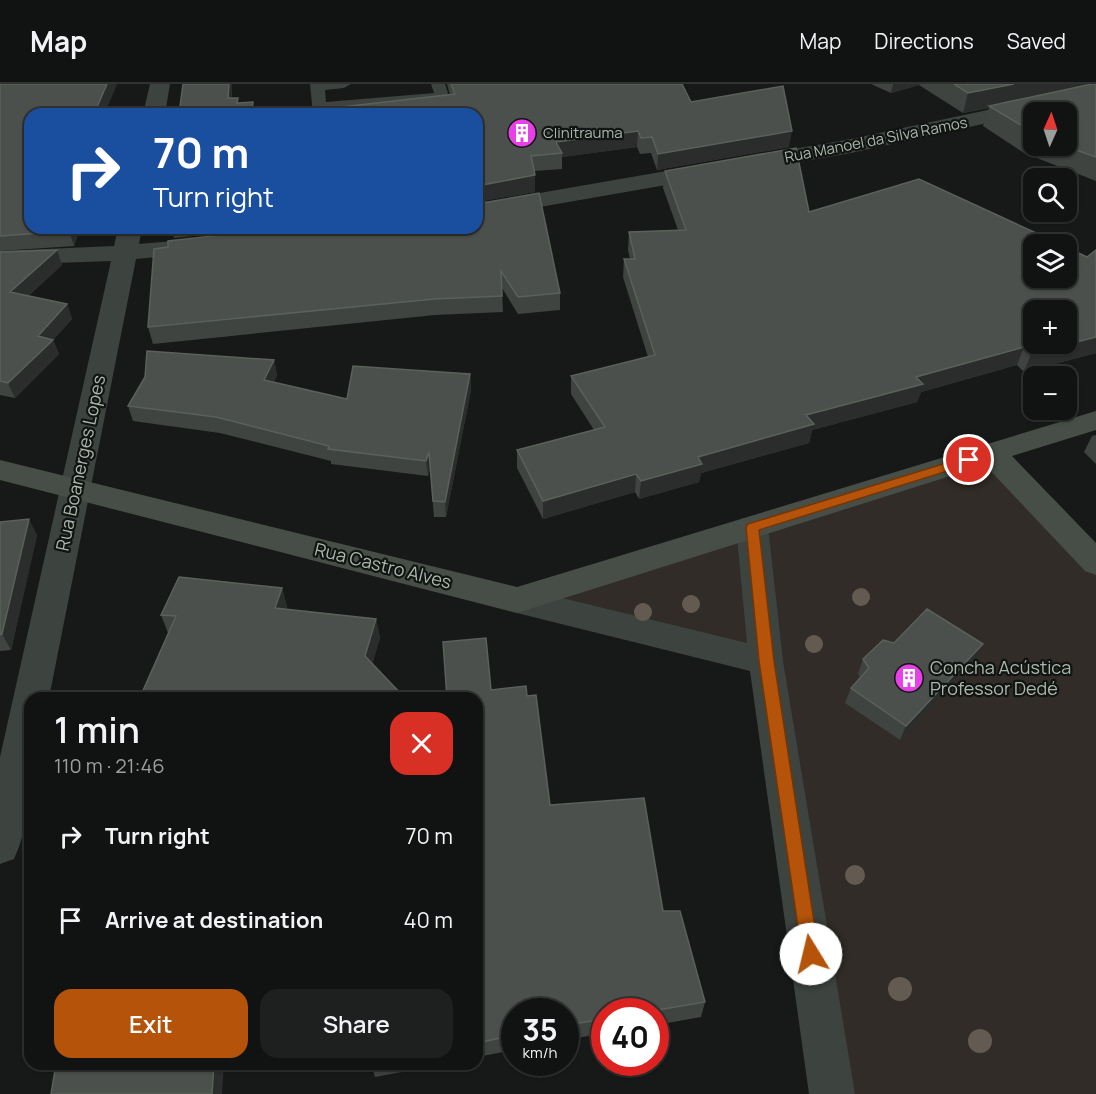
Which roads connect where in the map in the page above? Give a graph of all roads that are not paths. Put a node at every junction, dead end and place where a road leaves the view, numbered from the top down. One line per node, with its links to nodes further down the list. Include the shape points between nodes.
1 (160, 84): 6 (street)
2 (344, 84): 4 (lane)
3 (438, 84): 8 (lane, via 438,97)
4 (317, 85): 7 (lane)
5 (1096, 93): 9 (street, Rua Manoel da Silva Ramos, via 850,146)
6 (155, 108)
7 (321, 108)
8 (339, 108)
9 (483, 210)
10 (127, 241): 11 (street); 12 (street); 16 (street, Rua Boanerges Lopes)
11 (216, 244)
12 (0, 258)
13 (1096, 420): 14 (main road)
14 (991, 453): 17 (main road); 18 (main road)
15 (0, 470): 16 (main road, Rua Castro Alves)
16 (75, 489): 19 (main road, Rua Castro Alves); 21 (street, Rua Boanerges Lopes)
17 (752, 527): 19 (main road); 20 (street)
18 (1096, 563)
19 (517, 600): 20 (street, Rua Castro Alves)
20 (766, 661): 24 (street)
21 (32, 692)
22 (24, 732): 23 (street)
23 (0, 846)
24 (832, 1094)

